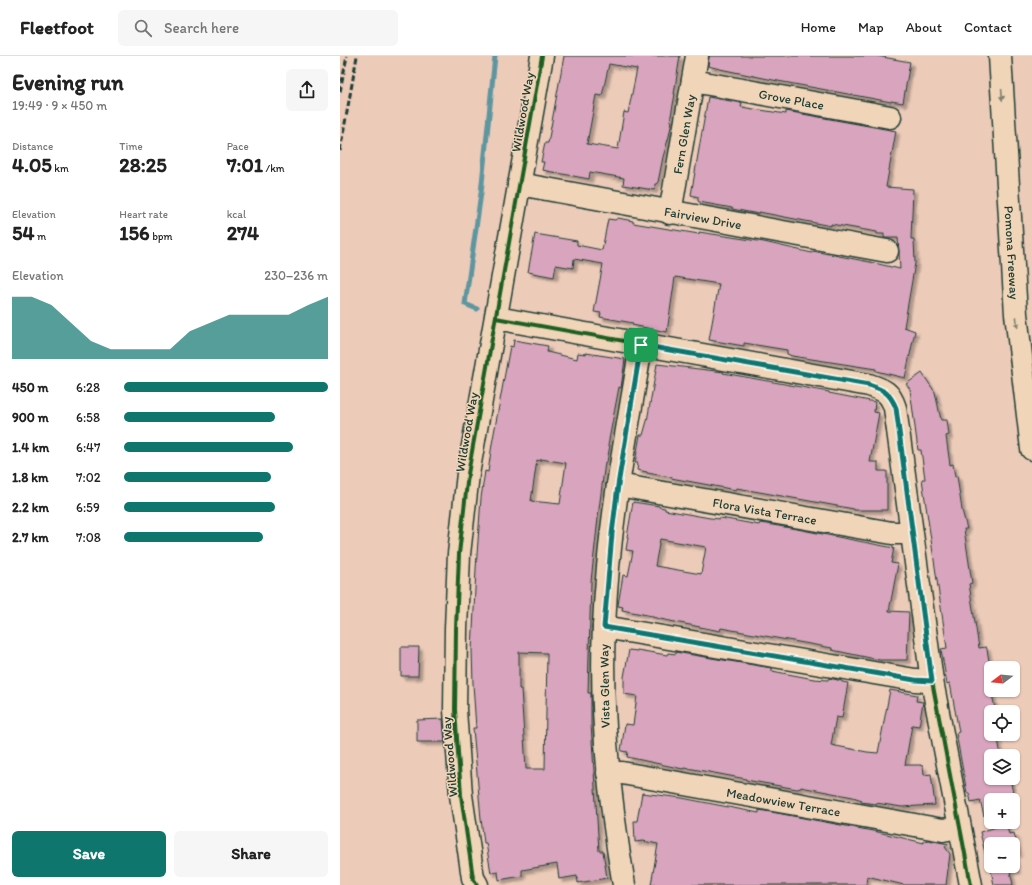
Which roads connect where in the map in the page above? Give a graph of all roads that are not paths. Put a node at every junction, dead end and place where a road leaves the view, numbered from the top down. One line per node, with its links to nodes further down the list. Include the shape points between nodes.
1 (542, 56): 6 (main road, Wildwood Way)
2 (697, 56): 4 (main road, Fern Glen Way)
3 (1000, 56): 11 (main road, Pomona Freeway, one-way to 11, via 1016,314)
4 (693, 81): 5 (main road, Grove Place); 7 (main road, Fern Glen Way)
5 (890, 117)
6 (519, 184): 7 (main road, Fairview Drive); 9 (main road, Wildwood Way)
7 (670, 213): 8 (main road, Fairview Drive)
8 (887, 252)
9 (496, 318): 10 (main road); 18 (main road, Wildwood Way, via 468,474 459,554 456,629 455,710 461,795 473,878)
10 (641, 345): 12 (main road, Vista Glen Way); 13 (main road, via 869,385 887,392 896,408)
11 (1032, 449)
12 (618, 485): 13 (main road, Flora Vista Terrace, via 892,533); 14 (main road, Vista Glen Way)
13 (911, 533): 15 (main road)
14 (604, 627): 15 (main road); 16 (main road, Vista Glen Way, via 604,713)
15 (932, 681): 17 (main road)
16 (608, 773): 17 (main road, Meadowview Terrace, via 622,773 943,830); 19 (main road, Vista Glen Way)
17 (959, 827): 20 (main road)
18 (477, 885)
19 (624, 885)
20 (971, 885)

